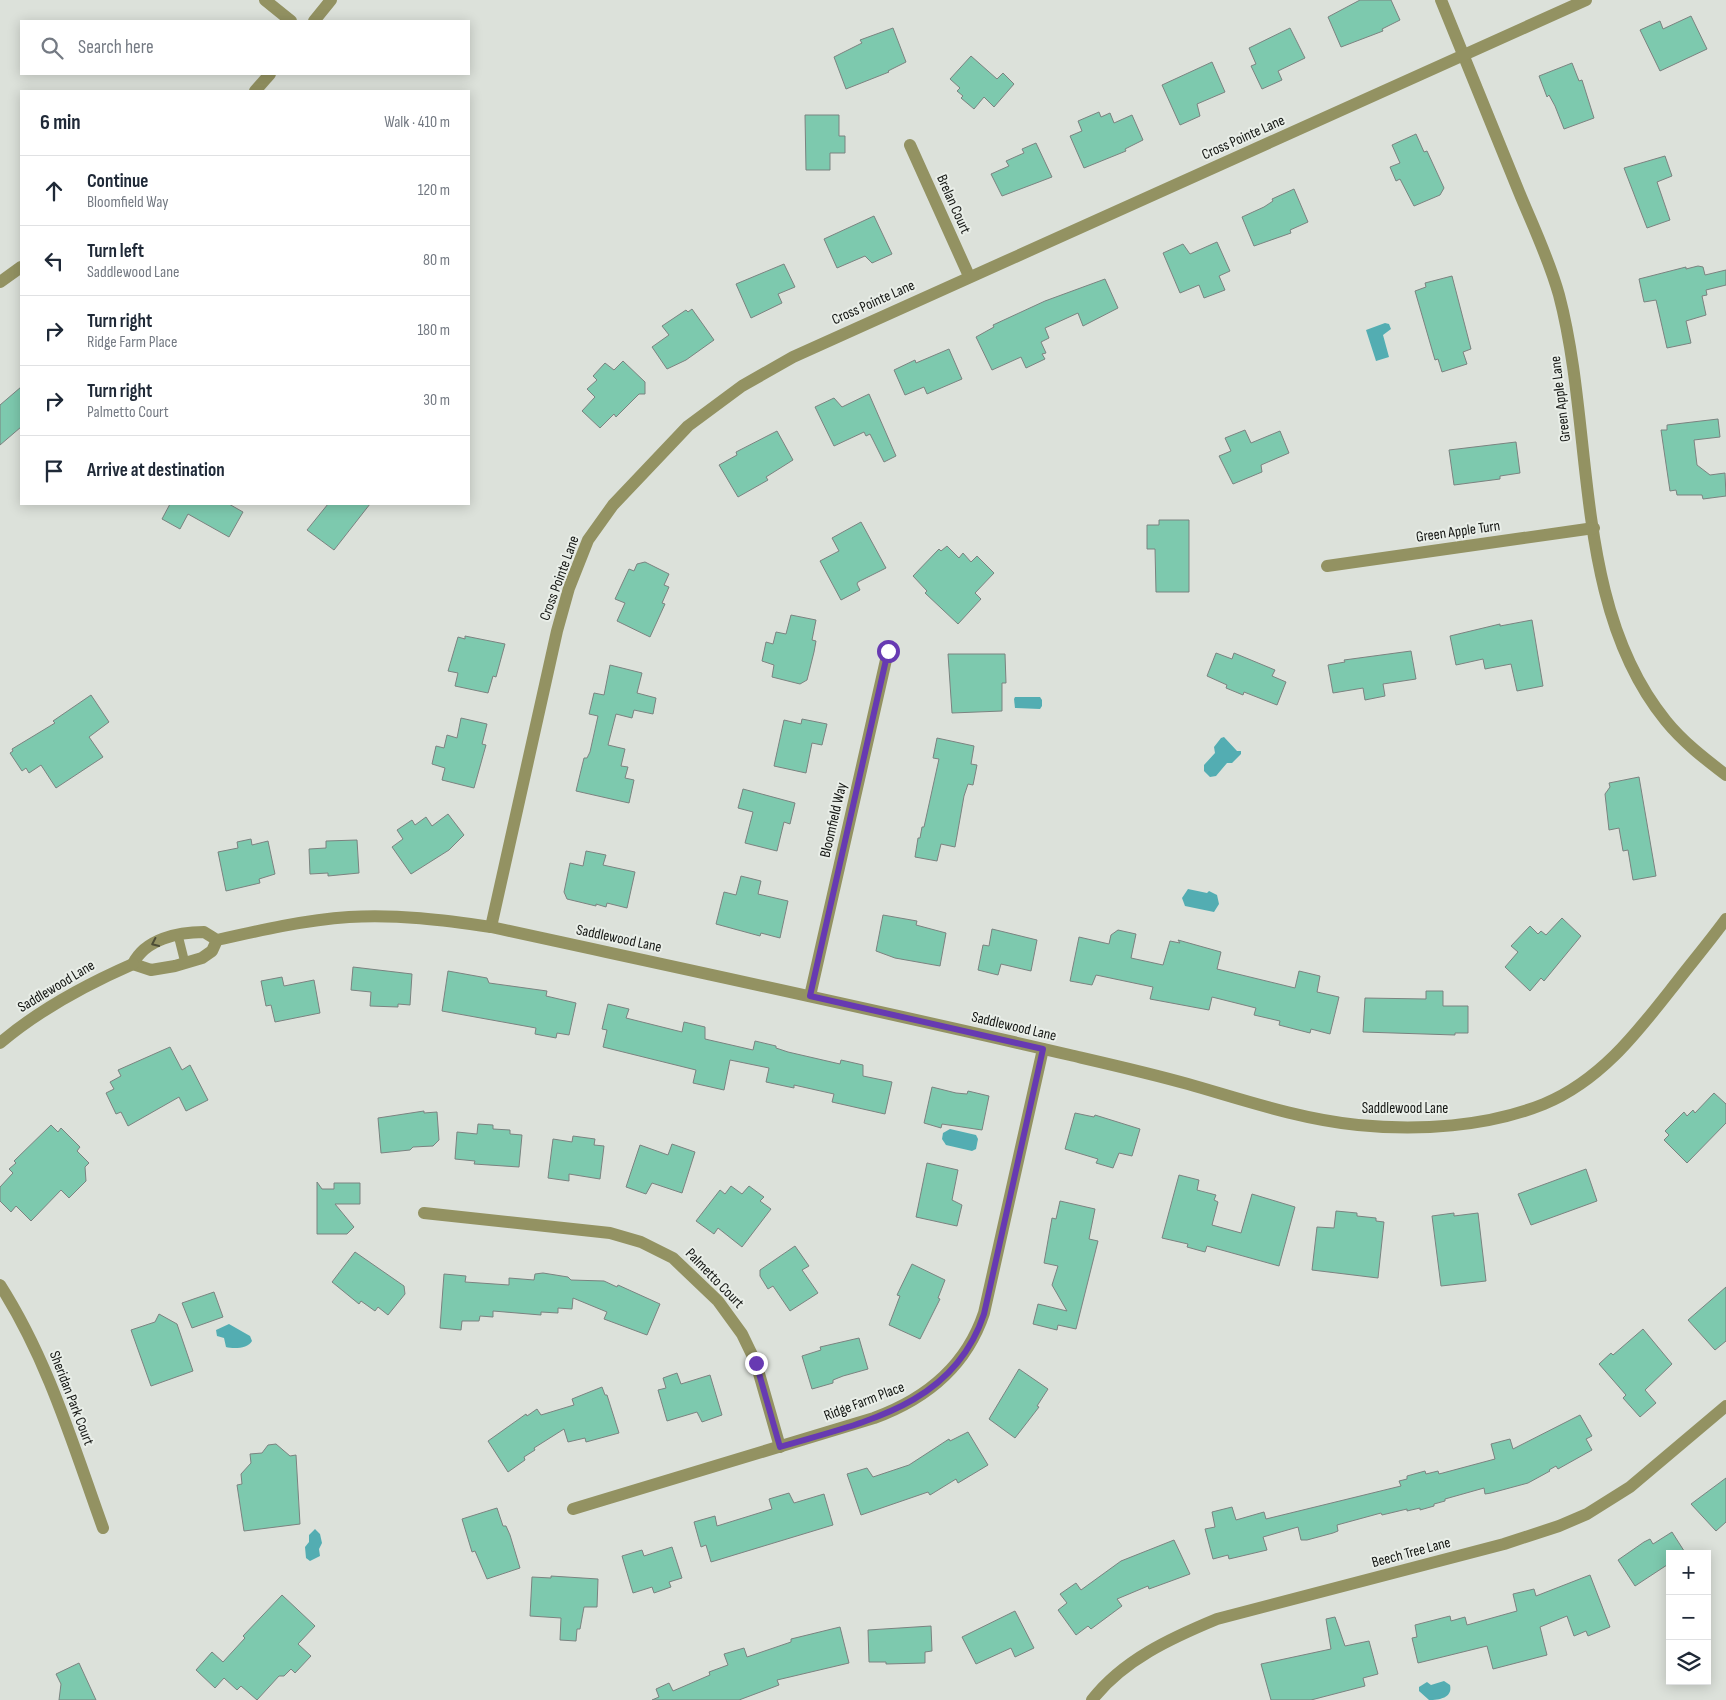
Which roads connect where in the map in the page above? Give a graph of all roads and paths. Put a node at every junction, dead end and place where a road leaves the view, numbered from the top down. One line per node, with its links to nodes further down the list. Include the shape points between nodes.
1 (265, 0): 5 (street)
2 (331, 0): 6 (street)
3 (1441, 0): 7 (street, Green Apple Lane)
4 (1586, 0): 7 (street, Cross Pointe Lane)
5 (290, 20)
6 (315, 20)
7 (1464, 57): 12 (street, Cross Pointe Lane); 14 (street, Green Apple Lane, via 1557,289 1569,343)
8 (269, 75): 9 (street)
9 (256, 90)
10 (910, 145): 12 (street, Brelan Court)
11 (20, 268): 13 (street)
12 (969, 276): 19 (street, Cross Pointe Lane, via 793,356 742,386 688,426 603,517 582,553 564,605)
13 (0, 282)
14 (1594, 528): 15 (street, Green Apple Turn); 17 (street, Green Apple Lane, via 1615,623 1635,670 1665,720)
15 (1327, 566)
16 (888, 651): 24 (street, Bloomfield Way)
17 (1726, 775)
18 (1726, 919): 26 (street, Saddlewood Lane, via 1656,1009 1601,1069 1557,1098 1503,1117 1426,1126 1343,1123 1288,1113 1185,1083)
19 (491, 927): 21 (street, Saddlewood Lane, via 411,917 350,917 304,922); 24 (street, Saddlewood Lane)
20 (178, 935): 21 (street, Saddlewood Lane, via 204,932); 22 (lane); 23 (street, Saddlewood Lane, one-way to 23, via 145,948 138,953)
21 (217, 940): 22 (street, via 212,951)
22 (185, 963): 23 (street, via 152,970)
23 (133, 964): 25 (street, Saddlewood Lane, via 46,1008)
24 (810, 996): 26 (street, Saddlewood Lane)
25 (0, 1043)
26 (1043, 1049): 30 (street, Ridge Farm Place, via 985,1307 980,1326 966,1351 948,1374 909,1404)
27 (424, 1213): 30 (street, Palmetto Court, via 610,1233 641,1242 673,1258 718,1301 742,1334 756,1363)
28 (0, 1285): 32 (street, Sheridan Park Court, via 44,1366)
29 (1726, 1406): 33 (street, Beech Tree Lane, via 1643,1478 1573,1520 1504,1544 1217,1619 1188,1630 1141,1656 1116,1674)
30 (780, 1447): 31 (street, Ridge Farm Place)
31 (573, 1509)
32 (103, 1528)
33 (1092, 1700)

